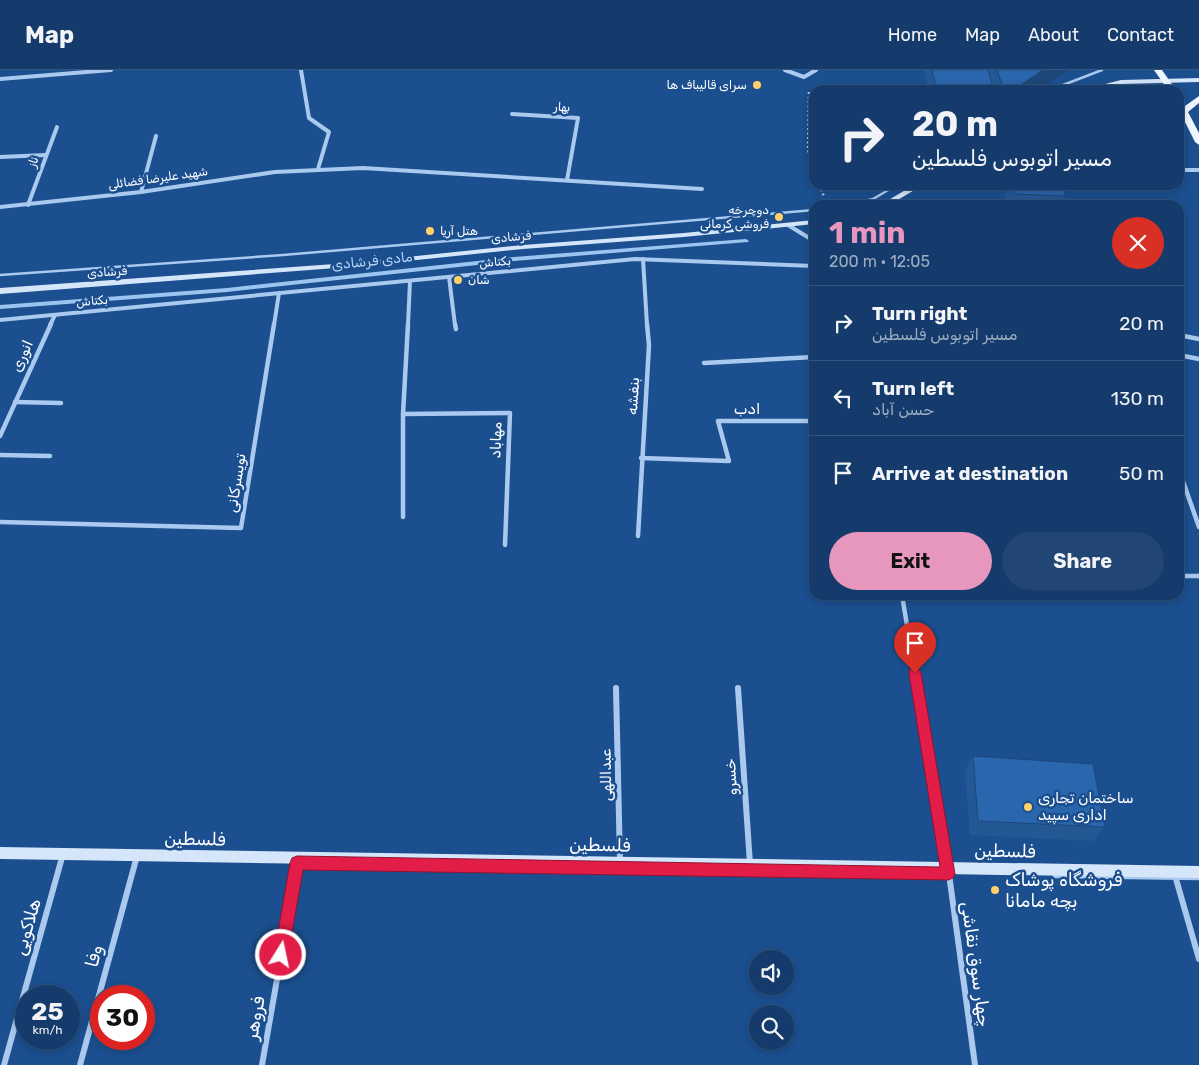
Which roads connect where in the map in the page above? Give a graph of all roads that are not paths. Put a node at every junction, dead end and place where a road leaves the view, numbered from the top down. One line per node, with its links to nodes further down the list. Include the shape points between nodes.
1 (111, 70): 7 (street)
2 (302, 70): 23 (street, via 309,118 329,132)
3 (785, 70): 4 (street, via 804,77)
4 (816, 70)
5 (1102, 70): 10 (lane)
6 (1158, 70): 9 (main road)
7 (0, 79)
8 (1199, 80): 9 (main road)
9 (1167, 81): 11 (main road); 12 (main road)
10 (1063, 85)
11 (1107, 85)
12 (1169, 85)
13 (1199, 99): 14 (main road)
14 (1184, 112): 18 (main road)
15 (512, 114): 26 (street, بهار, via 578,118)
16 (1184, 125): 18 (main road)
17 (57, 127): 21 (street, ناز)
18 (1192, 129): 20 (main road)
19 (156, 136): 30 (street)
20 (1199, 142)
21 (46, 155): 22 (street); 33 (street, ناز)
22 (0, 157)
23 (318, 169): 26 (street, via 363,168); 30 (street, شهید علیرضا فضائلی, via 275,172)
24 (1184, 170): 25 (street)
25 (1199, 170)
26 (567, 180): 27 (street)
27 (702, 189)
28 (888, 190): 31 (lane)
29 (910, 190): 32 (main road)
30 (141, 192): 33 (street, شهید علیرضا فضائلی)
31 (869, 200)
32 (893, 200)
33 (28, 205): 34 (street, شهید علیرضا فضائلی)
34 (0, 207)
35 (809, 210): 41 (lane, فرشادی, via 283,256)
36 (809, 223): 37 (main road, فرشادی)
37 (788, 225): 38 (street); 44 (main road, فرشادی, via 349,265)
38 (809, 238)
39 (643, 259): 40 (street, بکتاش); 42 (street, بکتاش); 62 (street, بنفشه, via 649,345)
40 (809, 266)
41 (0, 276)
42 (449, 277): 43 (street, بکتاش); 48 (street)
43 (410, 281): 45 (street, بکتاش); 57 (street)
44 (0, 291)
45 (279, 293): 46 (street, بکتاش); 65 (street, تویسرکانی, via 241,528)
46 (55, 314): 47 (street, بکتاش); 55 (street, انوری)
47 (0, 320)
48 (456, 329)
49 (1184, 336): 50 (street)
50 (1199, 339)
51 (1184, 356): 53 (street)
52 (809, 357): 54 (street)
53 (1199, 360)
54 (704, 363)
55 (15, 402): 56 (street); 59 (street, انوری)
56 (61, 403)
57 (403, 414): 64 (street); 68 (street, مهاباد, via 510,413)
58 (809, 421): 62 (street, ادب, via 718,421 729,461)
59 (0, 436)
60 (0, 455): 61 (street)
61 (50, 456)
62 (641, 458): 67 (street, بنفشه)
63 (1184, 484): 66 (street)
64 (403, 516)
65 (0, 522)
66 (1199, 527)
67 (638, 536)
68 (505, 545)
69 (1184, 576): 70 (street)
70 (1199, 576)
71 (903, 600): 81 (street, چهار سوق نقاشی)
72 (616, 688): 79 (street, عبداللهی)
73 (738, 688): 80 (street, خسرو)
74 (0, 853): 75 (main road, فلسطین)
75 (63, 854): 77 (main road, فلسطین); 86 (street, هلاکویی)
76 (0, 858): 77 (lane)
77 (136, 858): 78 (main road, فلسطین); 87 (street, وفا)
78 (297, 860): 79 (main road, فلسطین); 81 (lane); 88 (street, فروهر)
79 (620, 863): 80 (main road, فلسطین)
80 (750, 865): 81 (main road, فلسطین)
81 (948, 871): 83 (main road, فلسطین); 89 (street, چهار سوق نقاشی)
82 (1199, 872): 83 (main road, فلسطین)
83 (1175, 875): 84 (lane); 85 (street)
84 (1199, 878)
85 (1199, 959)
86 (4, 1065)
87 (80, 1065)
88 (262, 1065)
89 (975, 1065)

